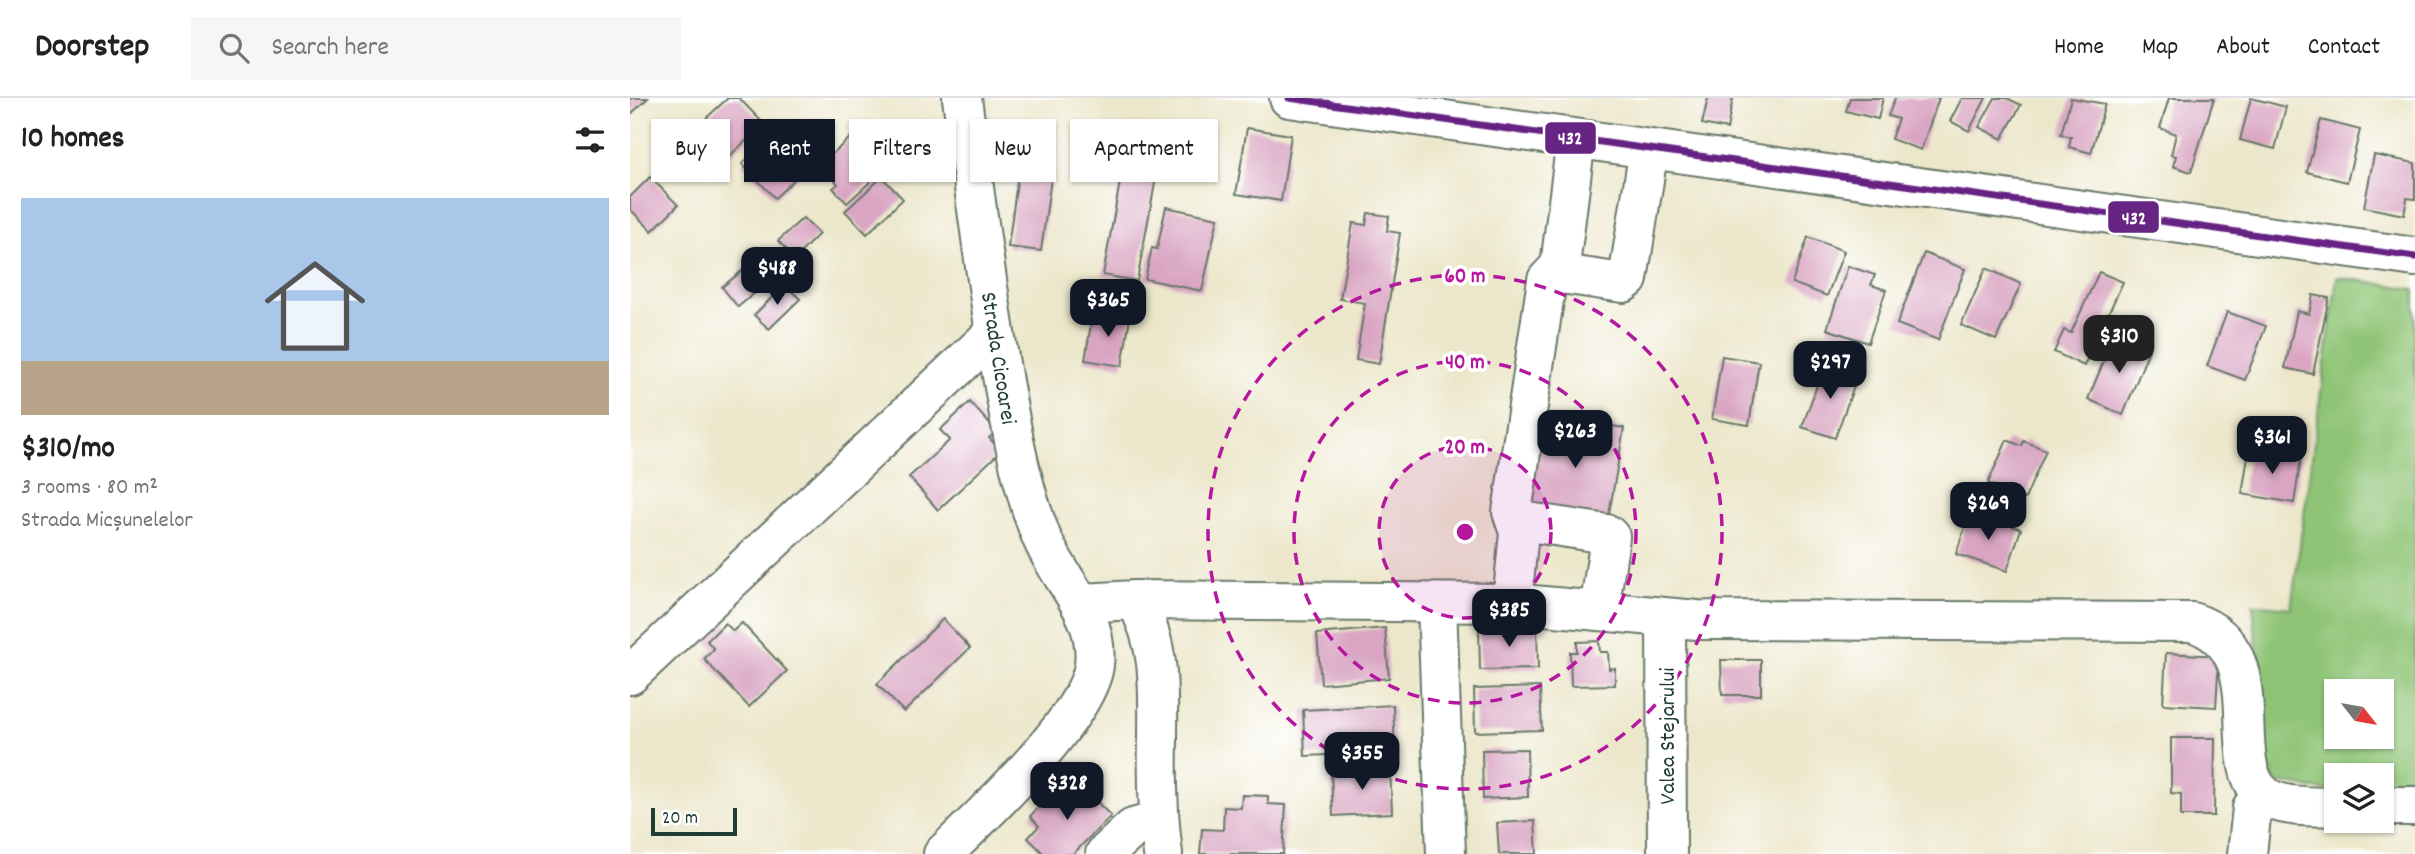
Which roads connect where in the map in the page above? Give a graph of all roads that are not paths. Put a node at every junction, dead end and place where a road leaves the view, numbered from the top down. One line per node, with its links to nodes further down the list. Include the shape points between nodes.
1 (962, 98): 7 (street, Strada Cicoarei)
2 (1289, 98): 3 (street)
3 (1576, 139): 4 (street); 6 (street, via 1560,266)
4 (1649, 149): 5 (street); 6 (street, via 1628,279 1623,283)
5 (2415, 257)
6 (1555, 273): 8 (street, via 1547,280 1512,512)
7 (994, 333): 10 (street, Strada Cicoarei, via 1032,515 1055,564); 15 (street)
8 (1515, 520): 12 (street, via 1519,532); 13 (street, via 1610,537)
9 (1135, 600): 10 (street); 11 (street); 20 (street, via 1156,650)
10 (1082, 603): 21 (street, Strada Cicoarei, via 1094,649 1086,690 1019,776)
11 (1437, 603): 12 (street); 23 (street)
12 (1512, 603): 13 (street)
13 (1599, 611): 14 (street)
14 (1665, 618): 16 (street, via 2192,622 2222,638 2238,666 2246,750); 24 (street, Valea Stejarului)
15 (630, 675)
16 (2261, 792): 17 (street, via 2285,804); 25 (street, via 2252,808)
17 (2324, 806)
18 (2394, 806): 19 (street)
19 (2415, 806)
20 (1161, 837): 22 (street, via 1133,828)
21 (943, 854)
22 (1105, 854)
23 (1446, 854)
24 (1667, 854)
25 (2247, 854)

